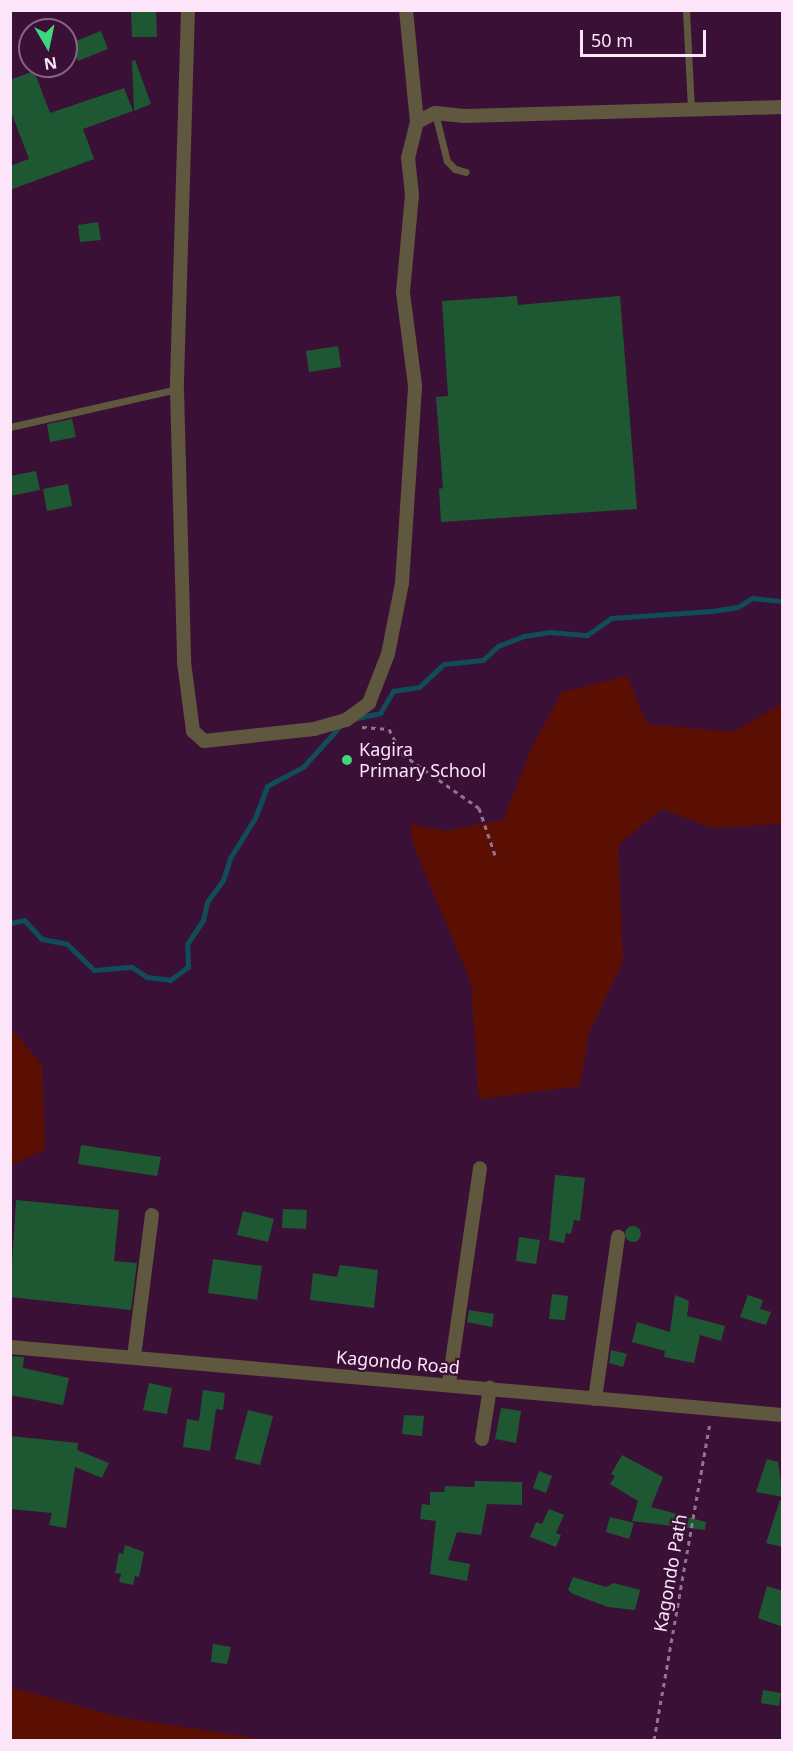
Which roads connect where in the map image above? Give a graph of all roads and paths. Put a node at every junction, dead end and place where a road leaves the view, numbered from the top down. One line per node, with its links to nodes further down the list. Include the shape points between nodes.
1 (188, 10): 9 (street)
2 (406, 10): 7 (street)
3 (686, 10): 5 (lane)
4 (783, 107): 5 (street)
5 (691, 110): 6 (street, via 464,116)
6 (435, 113): 7 (street); 8 (lane, via 447,161)
7 (417, 122): 9 (street, via 408,158 412,195 403,292 415,386 402,583 375,693 360,712 346,720 314,729 204,741 193,731 184,662)
8 (466, 172)
9 (177, 389): 10 (lane)
10 (10, 427)
11 (365, 729): 12 (path, via 389,729 402,754 479,808)
12 (495, 855)
13 (480, 1168): 18 (street)
14 (152, 1215): 17 (street)
15 (618, 1237): 20 (street)
16 (10, 1347): 17 (street, Kagondo Road)
17 (134, 1357): 18 (street, Kagondo Road)
18 (449, 1383): 19 (street, Kagondo Road)
19 (490, 1388): 20 (street, Kagondo Road); 23 (street)
20 (595, 1399): 21 (street, Kagondo Road)
21 (712, 1410): 22 (street, Kagondo Road); 24 (path, Kagondo Path)
22 (783, 1415)
23 (482, 1439)
24 (654, 1740)

